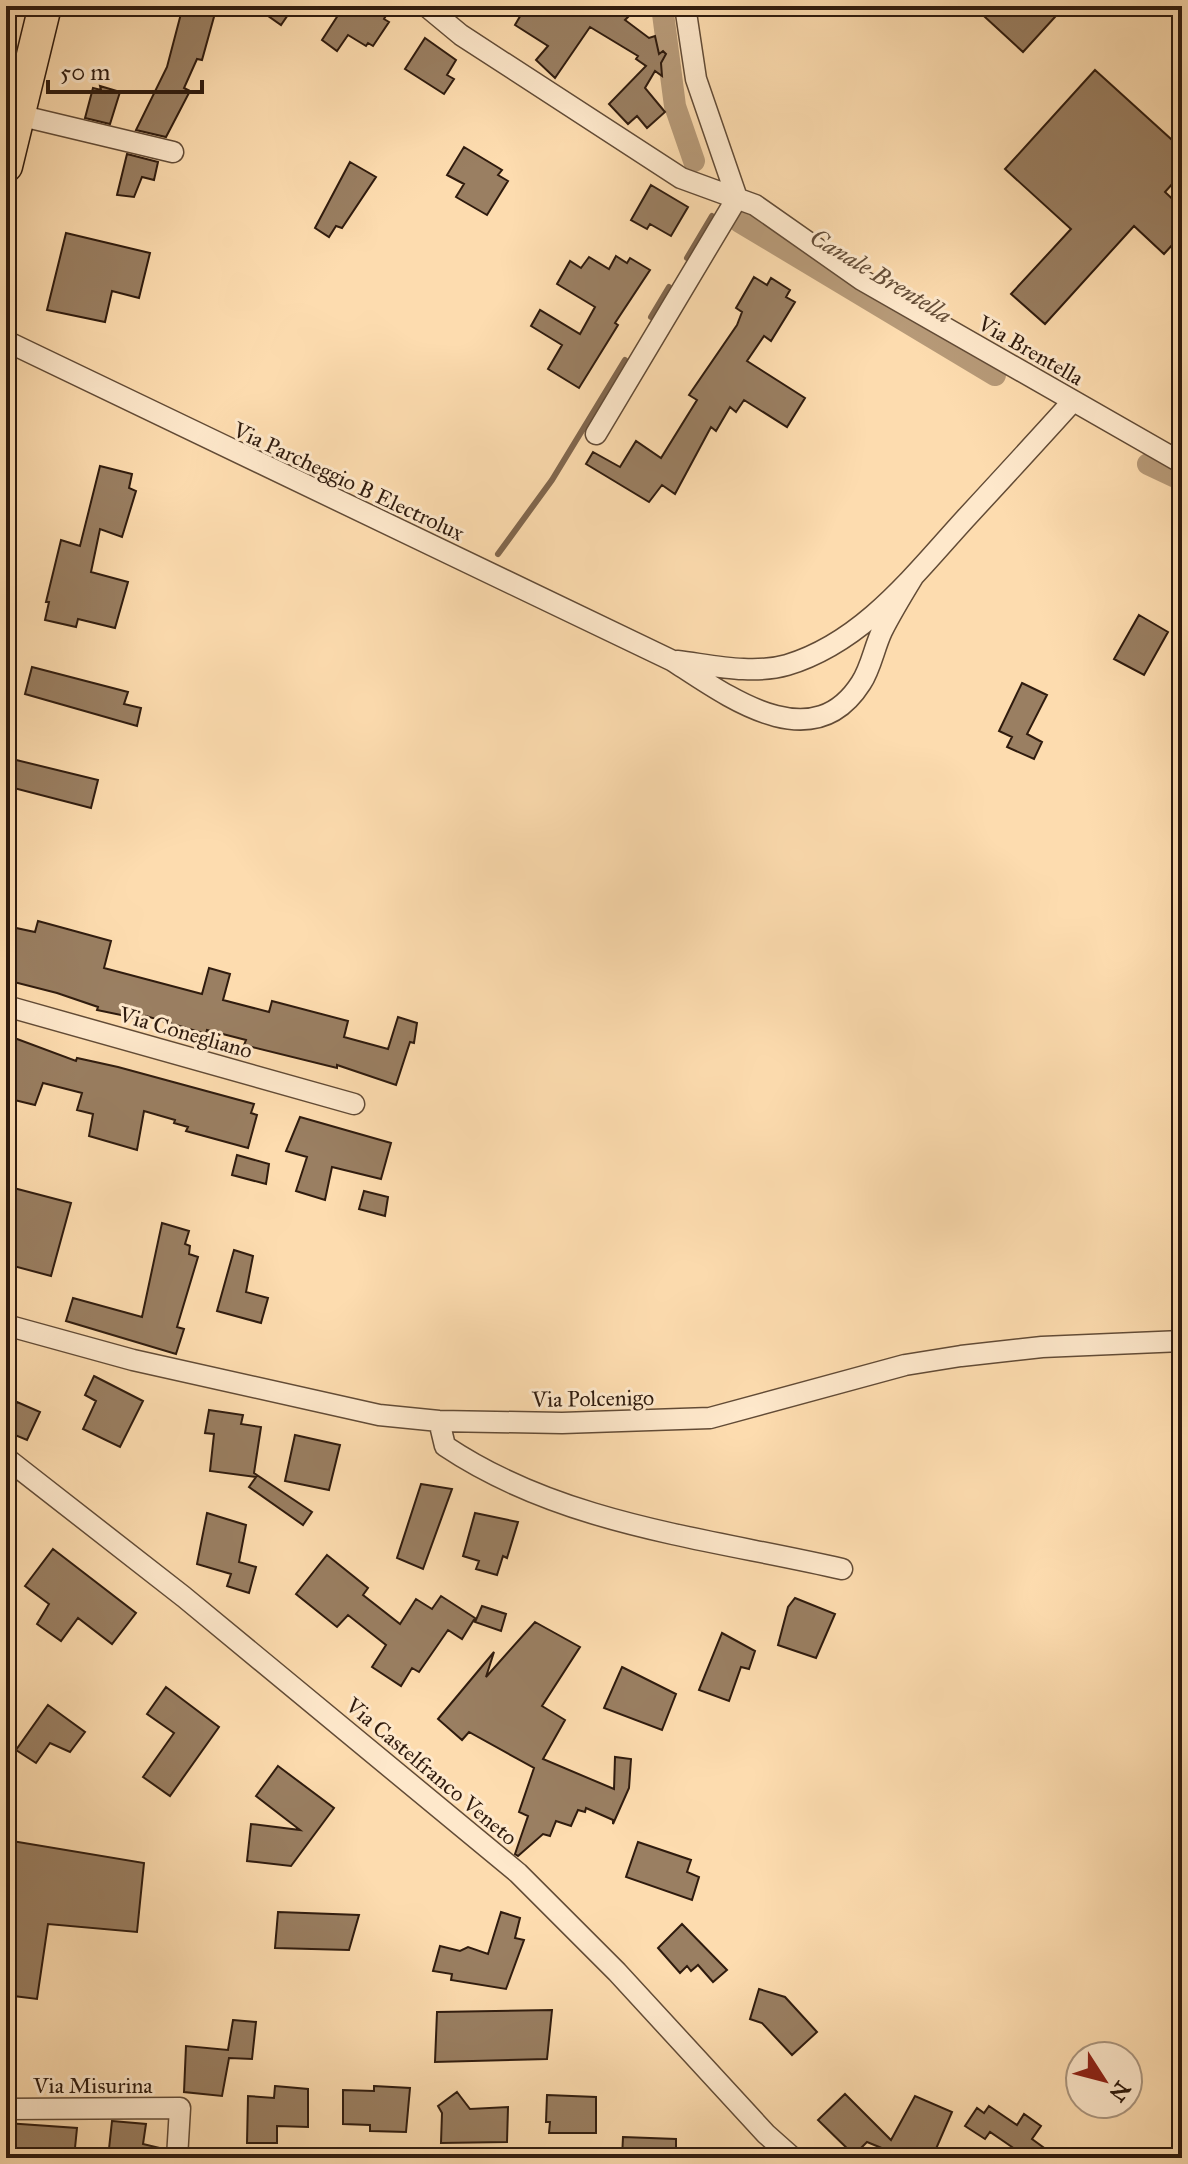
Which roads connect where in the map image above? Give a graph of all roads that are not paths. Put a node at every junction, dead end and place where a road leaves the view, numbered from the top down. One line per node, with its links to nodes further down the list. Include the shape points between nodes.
1 (45, 6): 4 (main road)
2 (426, 6): 7 (street, Via Brentella, via 461,35 697,185)
3 (685, 6): 7 (street, via 696,79)
4 (18, 115): 5 (street); 6 (main road)
5 (173, 152)
6 (6, 166)
7 (737, 198): 9 (street, Via Brentella, via 755,205 862,280); 10 (street)
8 (6, 341): 15 (street, Via Parcheggio B Electrolux)
9 (1073, 401): 11 (street, Via Brentella); 12 (street, Via Parcheggio B Electrolux)
10 (596, 434)
11 (1182, 463)
12 (913, 577): 13 (street, Via Parcheggio B Electrolux); 14 (street, Via Parcheggio B Electrolux)
13 (849, 634): 14 (street); 15 (street, Via Parcheggio B Electrolux, via 824,651 784,666 748,669)
14 (872, 655): 15 (street, Via Parcheggio B Electrolux, via 861,683 831,714 787,721 726,696)
15 (673, 661)
16 (6, 1006): 17 (street, Via Conegliano)
17 (354, 1104)
18 (6, 1325): 20 (street, Via Polcenigo, via 308,1400)
19 (1182, 1341): 20 (street, Via Polcenigo, via 1042,1347 933,1361 710,1418)
20 (439, 1421): 22 (street, via 445,1446 546,1498 634,1527)
21 (6, 1458): 25 (street, Via Castelfranco Veneto, via 184,1597 518,1873)
22 (842, 1569)
23 (6, 2109): 24 (street, Via Misurina, via 180,2108)
24 (177, 2158)
25 (793, 2158)

